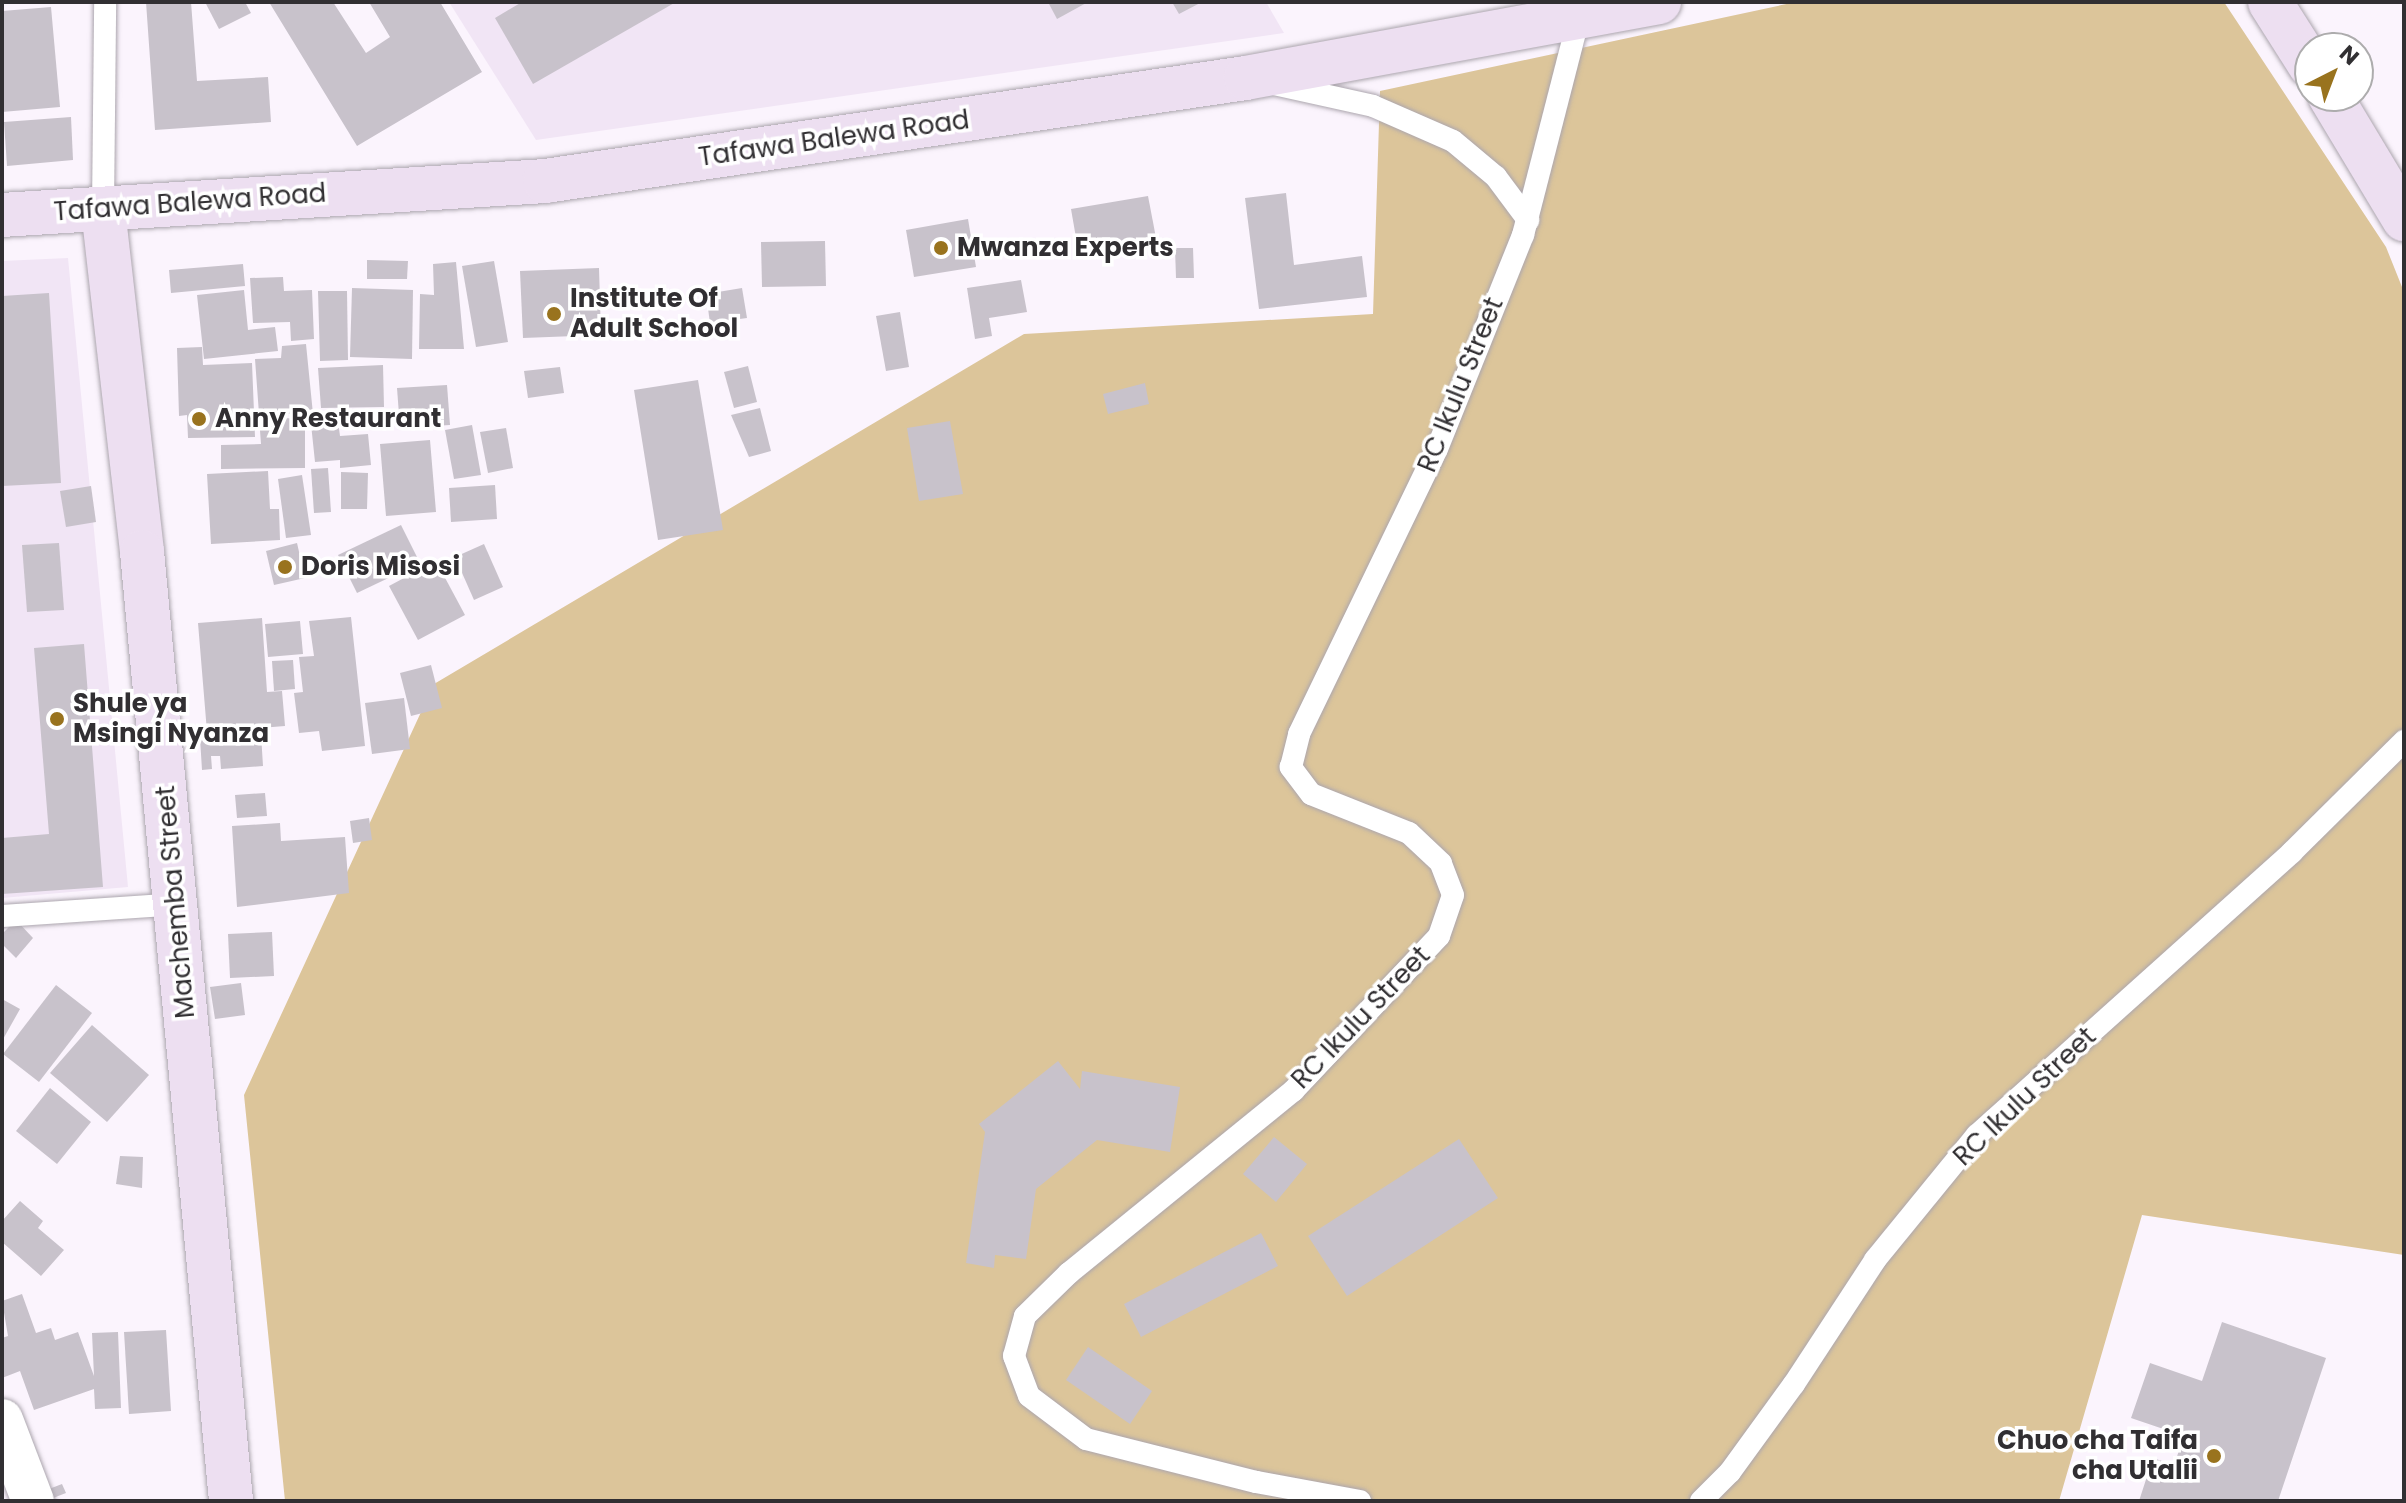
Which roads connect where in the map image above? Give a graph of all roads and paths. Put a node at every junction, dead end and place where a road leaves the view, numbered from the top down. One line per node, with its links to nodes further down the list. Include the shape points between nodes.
1 (105, 2): 8 (lane)
2 (1659, 2): 4 (main road, Tafawa Balewa Road)
3 (2270, 2): 5 (main road)
4 (1578, 21): 6 (main road, Tafawa Balewa Road); 11 (lane, RC Ikulu Street)
5 (2294, 40)
6 (1246, 78): 8 (main road, Tafawa Balewa Road, via 545,181); 11 (lane, via 1373,106 1453,141 1496,177)
7 (2340, 112): 10 (main road)
8 (103, 209): 9 (main road, Tafawa Balewa Road); 13 (main road, Machemba Street)
9 (2, 215)
10 (2404, 219)
11 (1528, 220): 18 (lane, RC Ikulu Street, via 1437,449 1299,734 1291,767 1311,794 1409,833 1441,863 1453,895 1439,936 1293,1091 1069,1273 1025,1316 1014,1356 1029,1396 1086,1439 1256,1482)
12 (2404, 741): 19 (lane, RC Ikulu Street, via 2292,852 1977,1135 1875,1260 1794,1384 1730,1472)
13 (176, 904): 14 (lane); 17 (main road, Machemba Street)
14 (2, 916)
15 (2, 1420): 16 (street)
16 (33, 1501)
17 (231, 1501)
18 (1360, 1501)
19 (1701, 1501)

